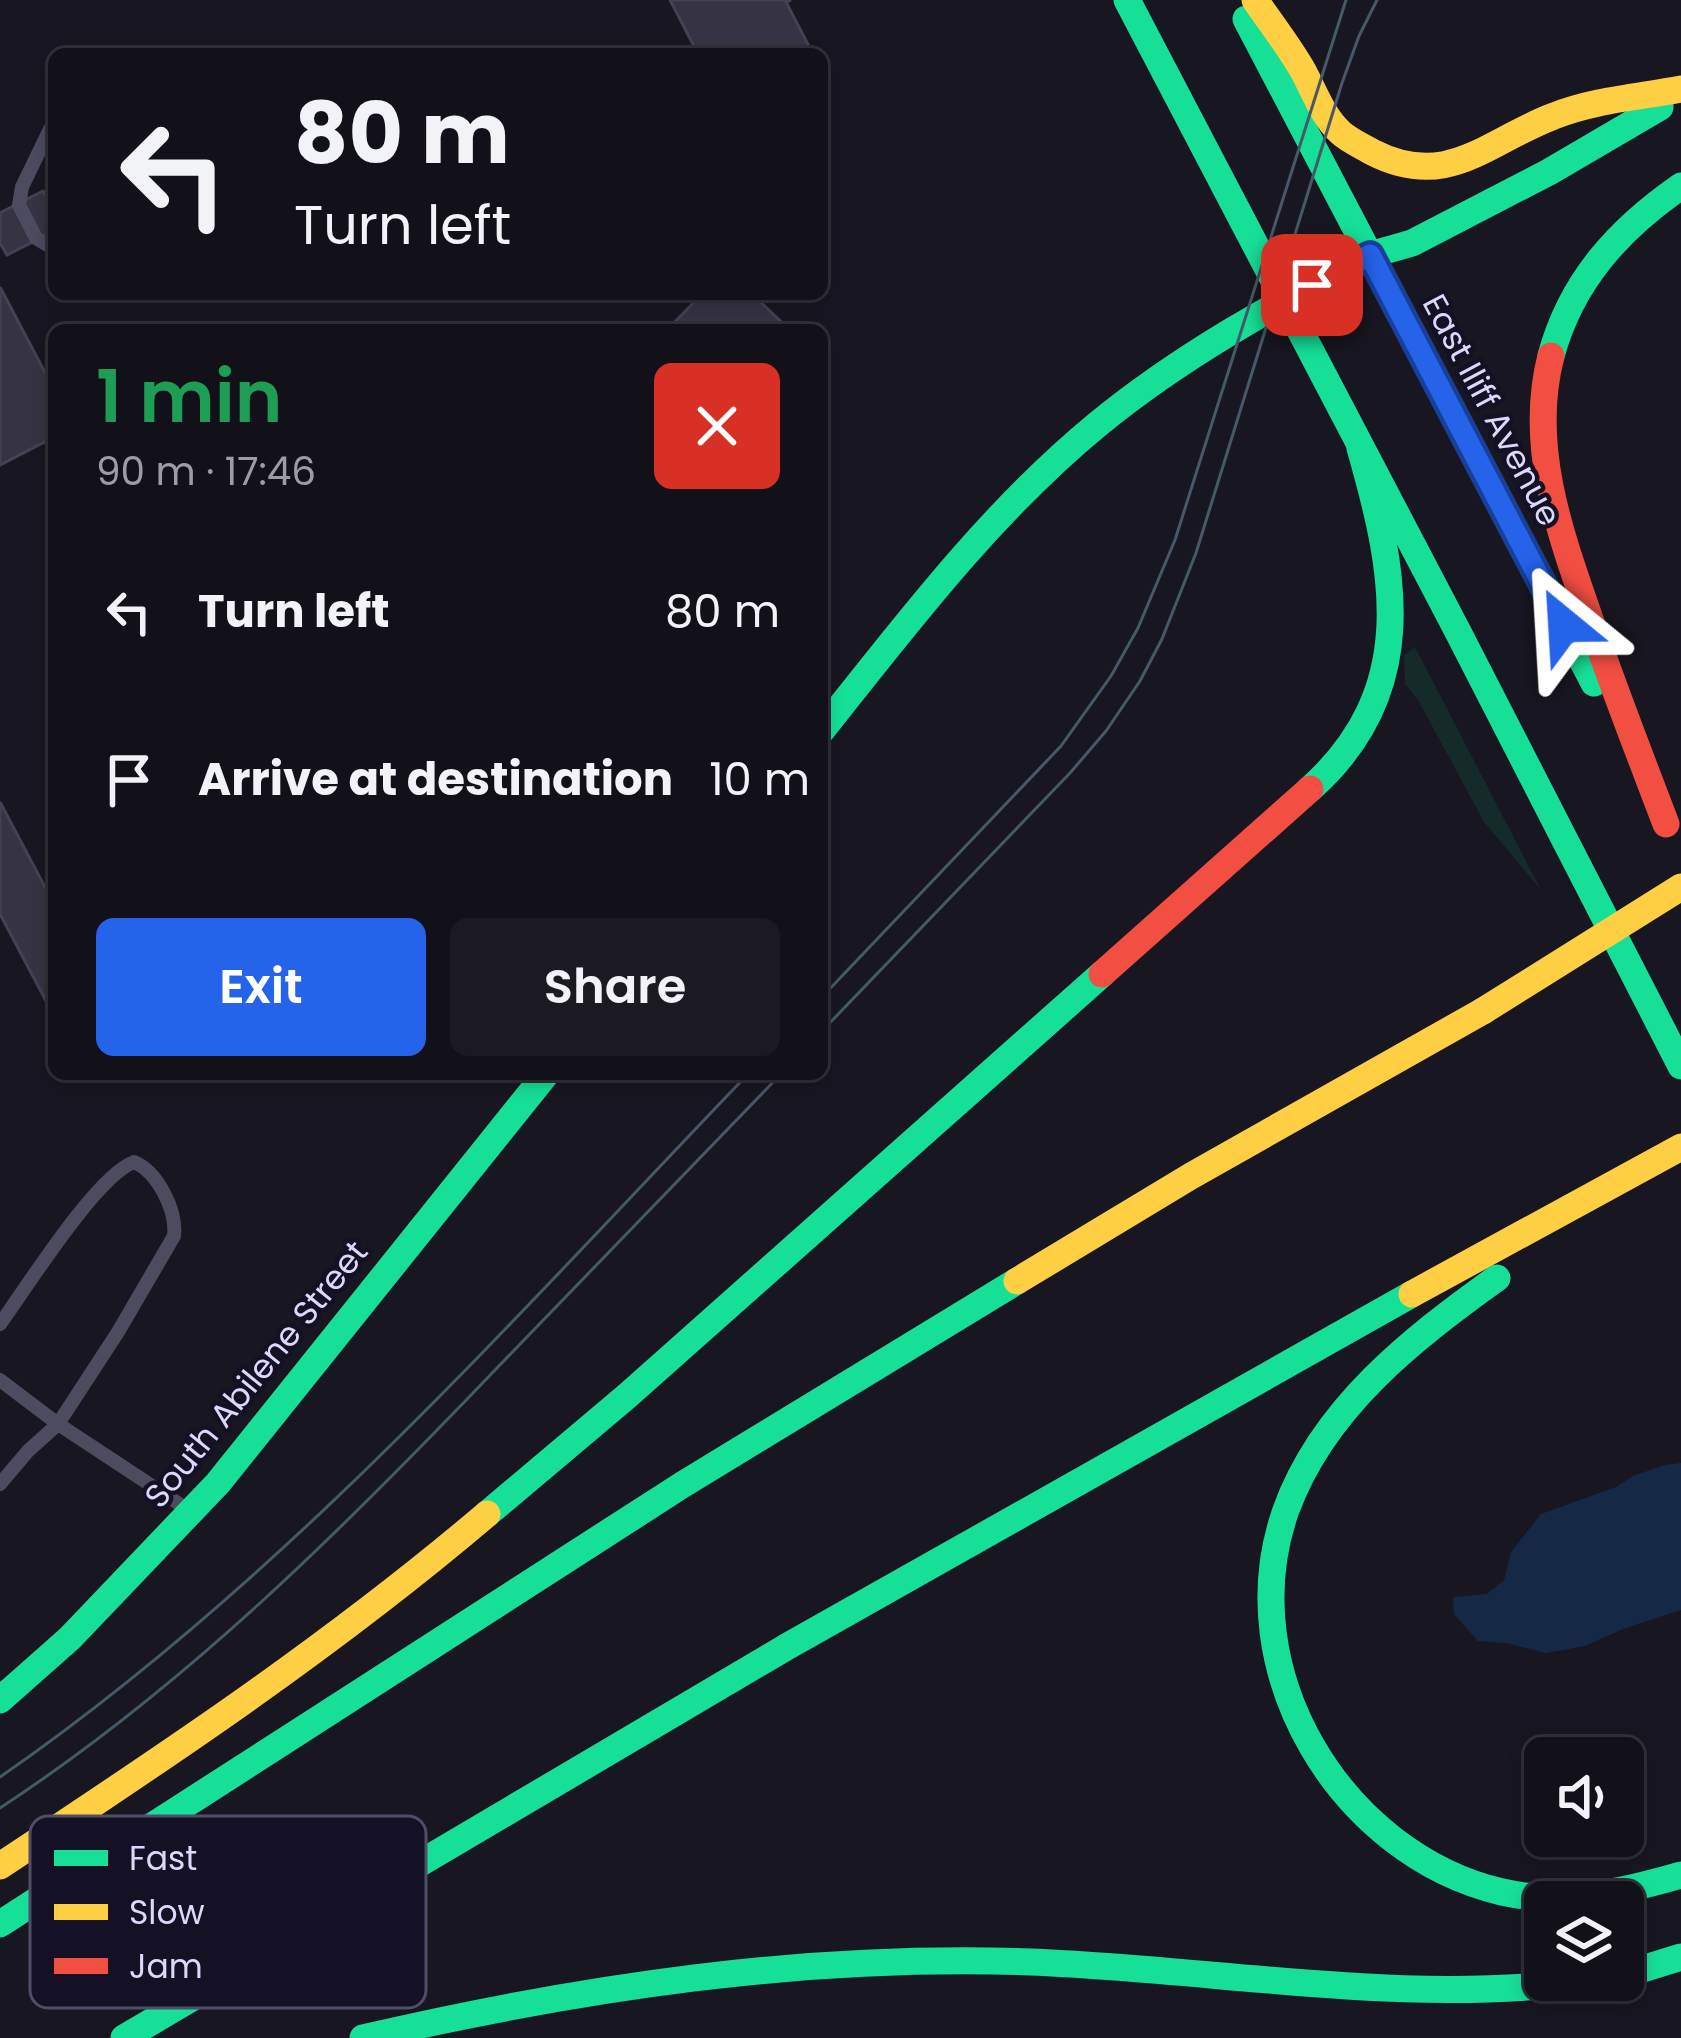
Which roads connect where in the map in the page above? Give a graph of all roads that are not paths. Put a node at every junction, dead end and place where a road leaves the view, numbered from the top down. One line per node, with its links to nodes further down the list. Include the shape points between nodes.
1 (1127, 0): 9 (main road)
2 (1236, 0): 8 (main road, East Iliff Avenue)
3 (1255, 0): 4 (main road, via 1342,134 1408,167 1463,161 1575,109)
4 (1681, 92): 8 (main road, via 1529,182)
5 (48, 134): 7 (lane, via 19,205)
6 (1681, 186): 12 (main road, via 1598,257 1563,315 1545,375 1543,454 1560,530)
7 (48, 245)
8 (1370, 255): 9 (main road); 12 (main road, East Iliff Avenue)
9 (1283, 300): 10 (main road); 11 (main road, via 1165,374 1062,454 944,578)
10 (1360, 448): 17 (main road); 28 (main road, via 1394,614 1374,705 1325,776 412,1578)
11 (828, 723)
12 (1666, 824): 13 (main road, East Iliff Avenue)
13 (1681, 854)
14 (1681, 886): 16 (main road, bridge)
15 (1681, 913): 16 (main road, bridge)
16 (1483, 1012): 29 (main road, via 1191,1175 800,1411)
17 (1681, 1066)
18 (541, 1080): 26 (main road, South Abilene Street)
19 (1681, 1148): 21 (main road)
20 (1681, 1164): 21 (main road)
21 (1589, 1207): 31 (main road, via 1120,1456); 33 (main road, via 1443,1318 1336,1423 1281,1526 1271,1583 1276,1656 1320,1765 1370,1824 1430,1867 1488,1890 1546,1899 1607,1896)
22 (0, 1324): 24 (lane, via 100,1187 134,1162 149,1168 176,1220 174,1236)
23 (0, 1380): 24 (lane)
24 (58, 1424): 25 (lane); 26 (lane)
25 (0, 1484)
26 (191, 1512): 27 (main road, South Abilene Street)
27 (0, 1700)
28 (76, 1816)
29 (168, 1816)
30 (30, 1846): 32 (main road)
31 (426, 1860)
32 (0, 1866)
33 (1681, 1875)
34 (30, 1905): 35 (main road)
35 (0, 1924)
36 (1681, 1957): 37 (main road)
37 (1644, 1968)
38 (1524, 1988): 41 (main road, via 1464,1992 1026,1962 841,1964 614,1987)
39 (175, 2008): 40 (main road)
40 (124, 2038)
41 (363, 2038)

